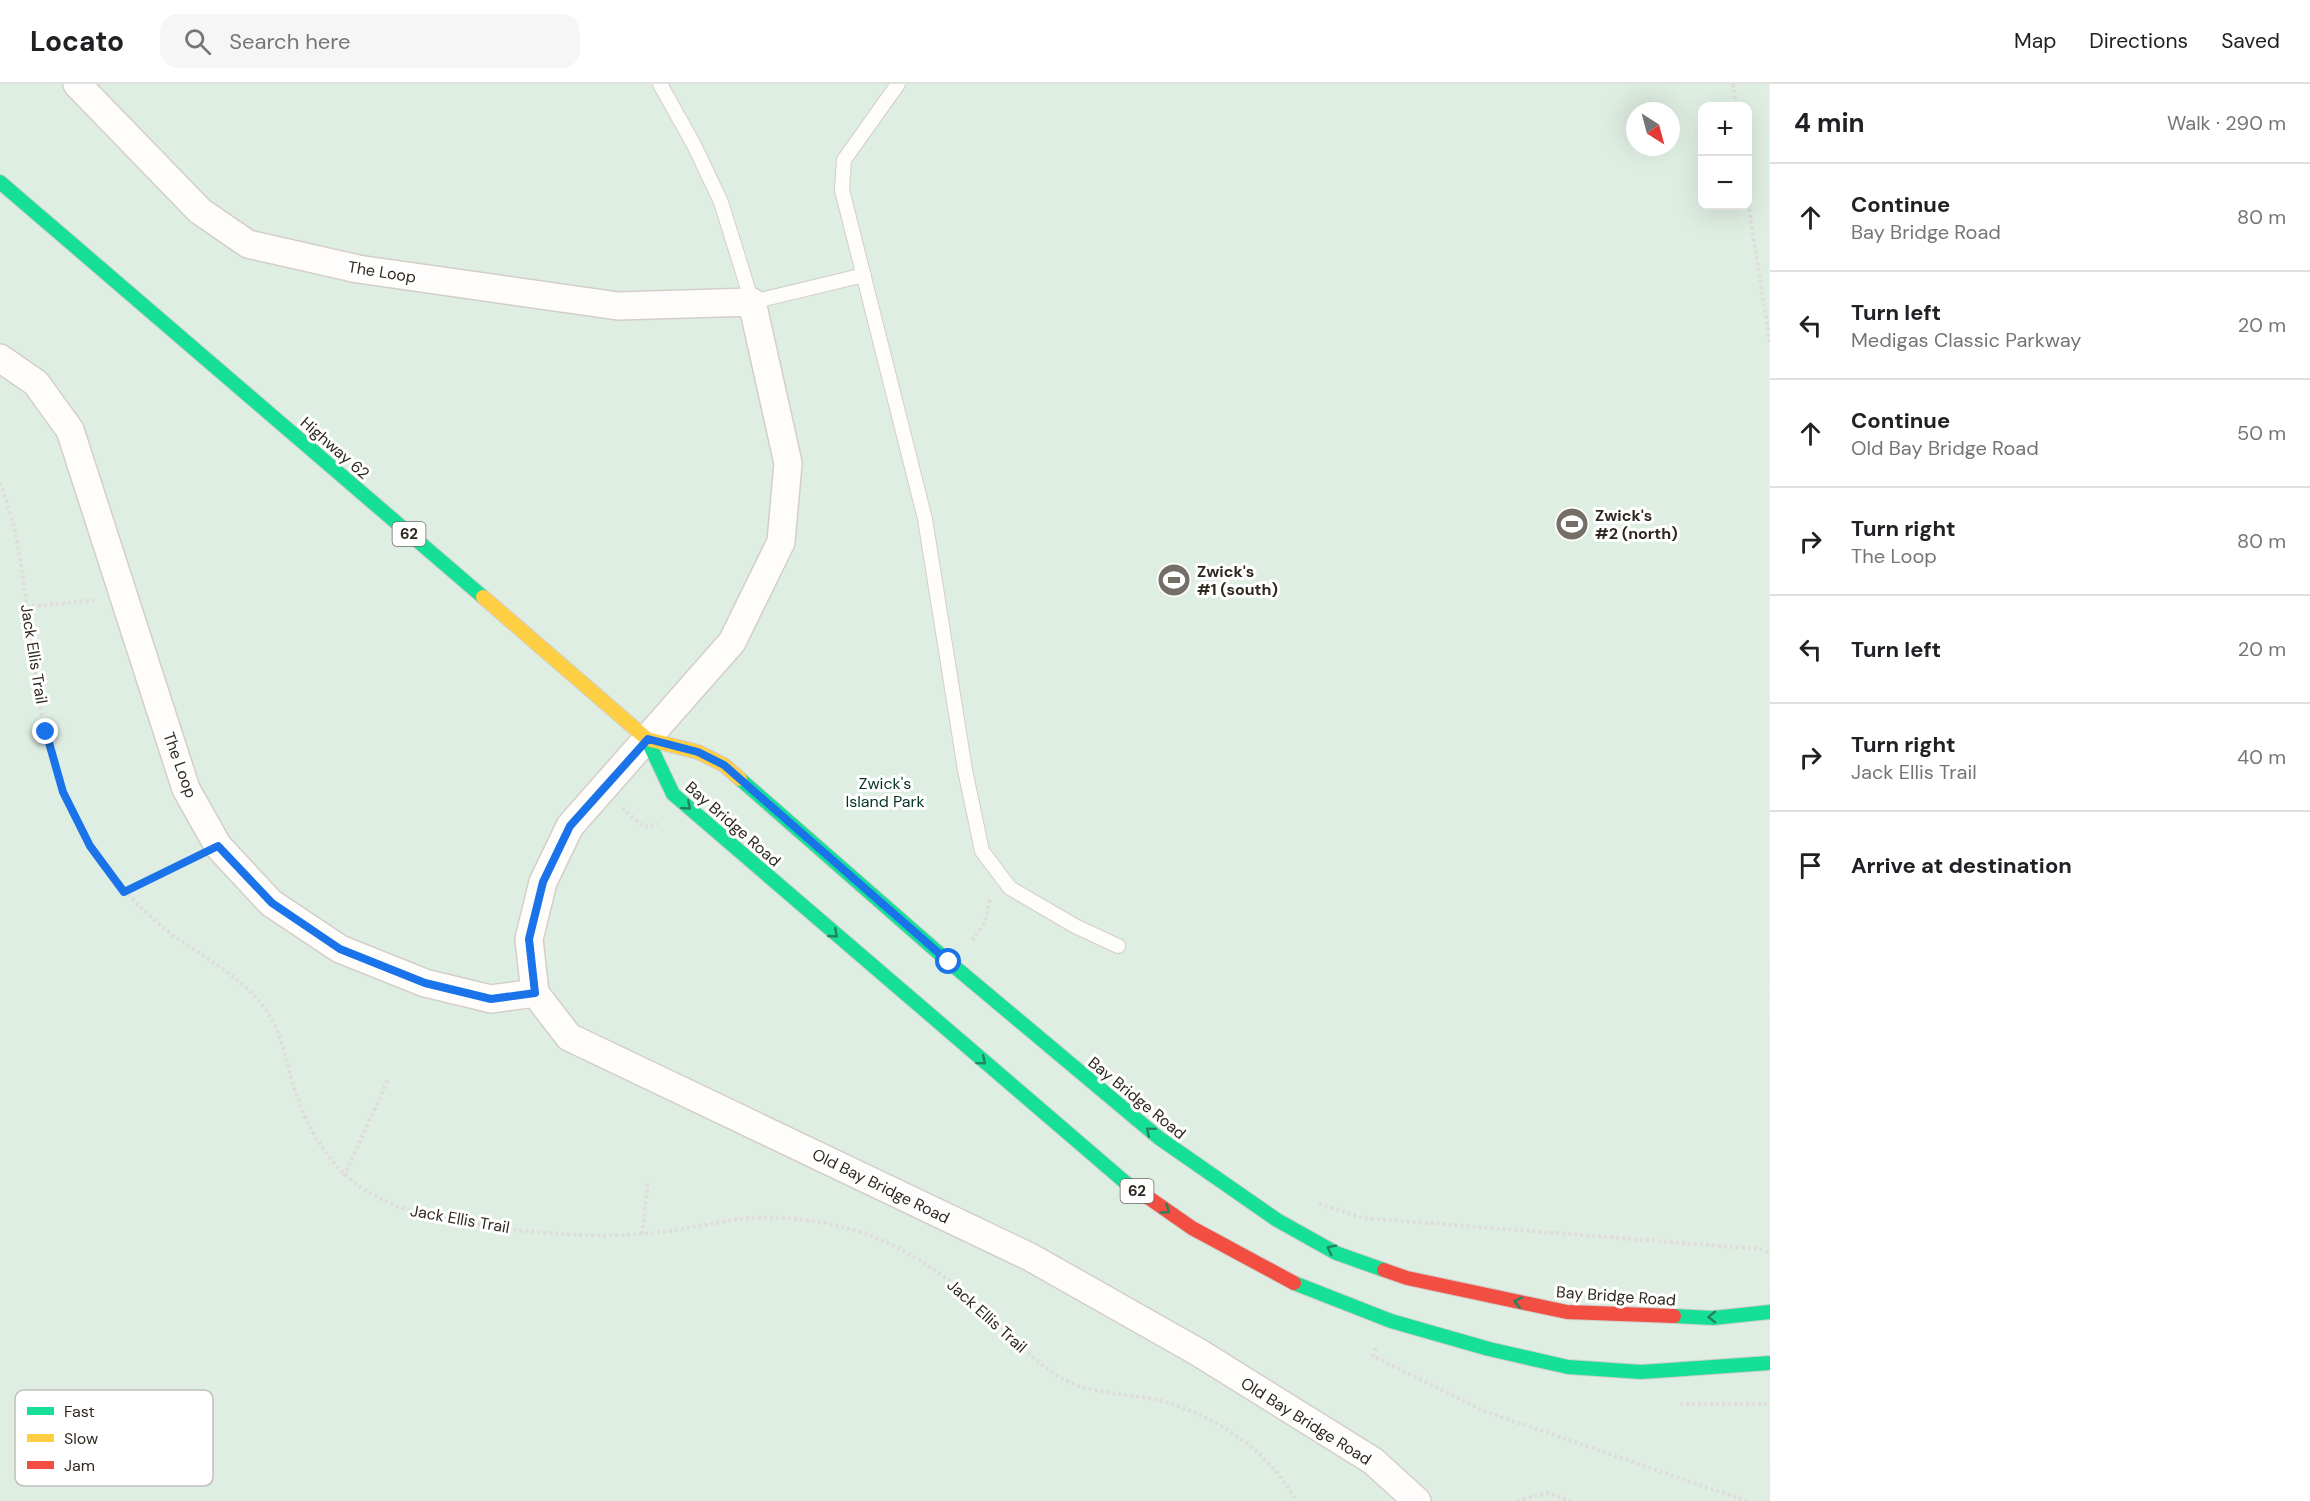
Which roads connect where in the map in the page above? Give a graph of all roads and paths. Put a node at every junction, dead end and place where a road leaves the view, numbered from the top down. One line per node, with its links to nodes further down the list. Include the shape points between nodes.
1 (77, 84): 9 (street, The Loop, via 200,211 248,244 358,269 618,306)
2 (660, 84): 9 (lane, via 722,202)
3 (898, 84): 8 (lane, via 844,160 842,190)
4 (1733, 84): 5 (path)
5 (1735, 102)
6 (0, 182): 15 (main road, Highway 62 / 62)
7 (1749, 210): 10 (path)
8 (864, 275): 9 (lane); 17 (lane, via 925,519 964,770)
9 (752, 302): 15 (street, via 788,463 781,542 732,642)
10 (1770, 343)
11 (0, 358): 13 (street, The Loop, via 36,383 70,430)
12 (0, 483): 14 (path, Jack Ellis Trail, via 14,526)
13 (124, 597): 14 (path); 16 (street, The Loop, via 186,789)
14 (26, 607): 18 (path, Jack Ellis Trail, via 46,732 63,792 90,846)
15 (648, 739): 21 (street, via 570,826 543,882 529,939); 28 (main road, Bay Bridge Road / 62, one-way to 15, via 1713,1318 1568,1312 1407,1278 1336,1252 1277,1220 1159,1138 949,962 724,765 698,752); 30 (main road, Bay Bridge Road / 62, one-way to 30, via 673,794 890,982 1126,1183 1264,1269 1391,1321 1568,1367 1641,1371)
16 (218, 846): 18 (path); 21 (street, The Loop, via 272,903 340,949 425,983 491,999)
17 (982, 850): 19 (lane, via 1010,888); 20 (path, via 991,901 985,922 971,940)
18 (124, 892): 23 (path, Jack Ellis Trail, via 168,931 251,991 284,1045 312,1132)
19 (1118, 946)
20 (980, 948)
21 (535, 993): 32 (street, Old Bay Bridge Road, via 569,1037 1030,1257 1198,1352 1372,1461)
22 (388, 1080): 23 (path)
23 (344, 1176): 26 (path, Jack Ellis Trail, via 397,1207 430,1216 502,1229)
24 (648, 1181): 26 (path)
25 (1311, 1202): 27 (path, via 1364,1218 1682,1242)
26 (642, 1234): 31 (path, Jack Ellis Trail, via 752,1218 806,1220 858,1231 907,1252 959,1287 1041,1367 1077,1386 1165,1401 1210,1419 1251,1446 1285,1481)
27 (1770, 1253)
28 (1770, 1312)
29 (1377, 1346): 35 (path, via 1373,1356 1484,1411)
30 (1770, 1363)
31 (1296, 1501)
32 (1417, 1501)
33 (1517, 1501): 34 (path, via 1547,1493)
34 (1571, 1501)
35 (1747, 1501)

